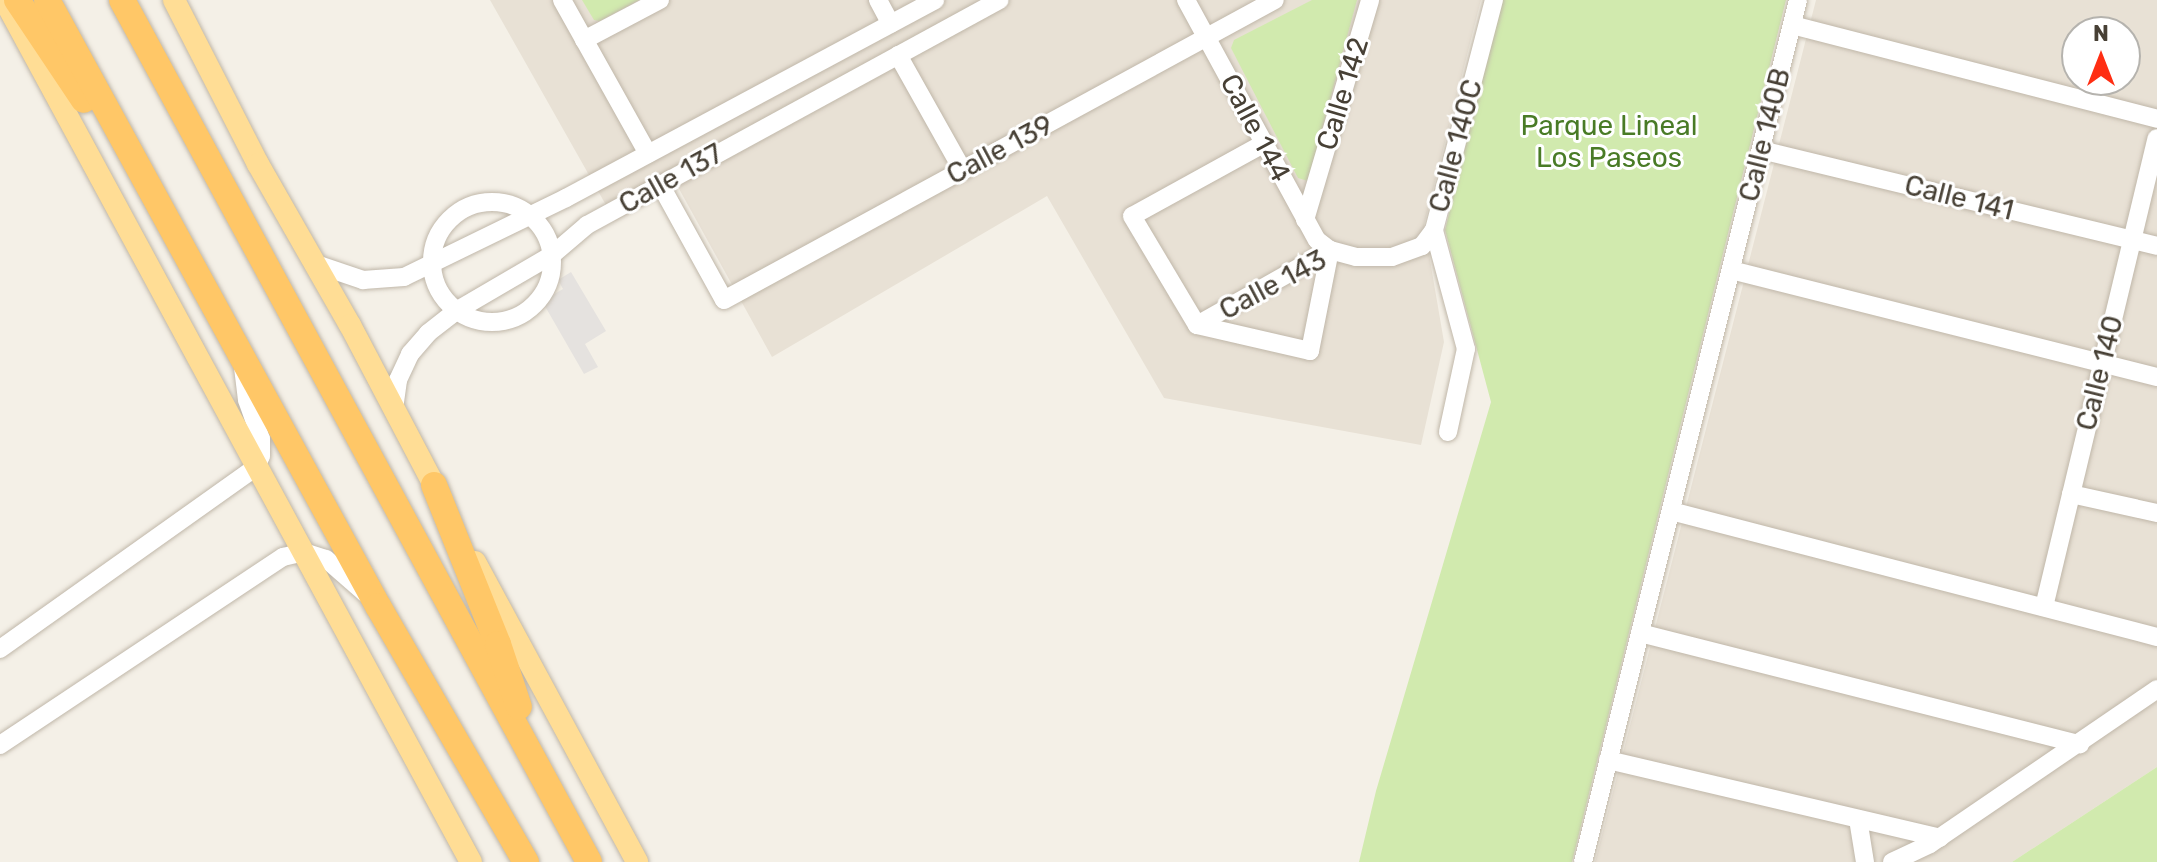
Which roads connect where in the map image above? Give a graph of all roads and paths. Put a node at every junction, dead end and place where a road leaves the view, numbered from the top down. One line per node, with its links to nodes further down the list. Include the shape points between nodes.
1 (5, 0): 48 (main road)
2 (17, 0): 24 (highway, via 87,105)
3 (47, 0): 24 (highway)
4 (122, 0): 63 (highway)
5 (174, 0): 38 (main road)
6 (562, 0): 19 (street)
7 (660, 0): 19 (street)
8 (878, 0): 16 (street)
9 (935, 0): 16 (street, Calle 137)
10 (999, 0): 20 (street, Calle 137)
11 (1186, 0): 18 (street, Calle 144)
12 (1275, 0): 18 (street, Calle 139)
13 (1494, 0): 33 (street, Calle 140C)
14 (1798, 0): 17 (street, Calle 140B)
15 (1368, 6): 32 (street, Calle 142)
16 (891, 24): 21 (street, Calle 137)
17 (1792, 25): 23 (street); 27 (street, Calle 140B)
18 (1207, 38): 26 (street, Calle 144); 29 (street, Calle 139)
19 (584, 40): 28 (street)
20 (898, 55): 22 (street, Calle 137); 29 (street)
21 (803, 71): 22 (street); 28 (street, Calle 137)
22 (820, 98): 30 (street, Calle 137)
23 (2157, 119)
24 (115, 126): 43 (highway)
25 (2157, 138): 34 (street, Calle 140)
26 (1263, 144): 32 (street, Calle 144); 42 (street, via 1132,216)
27 (1761, 150): 34 (street, Calle 141); 40 (street, Calle 140B)
28 (648, 154): 31 (street, Calle 137)
29 (963, 171): 30 (street, Calle 139, via 724,300)
30 (660, 184): 37 (street, Calle 137, via 587,225)
31 (529, 215): 37 (street, via 540,226); 39 (street, Calle 137); 39 (street, via 493,202 456,214 434,245)
32 (1305, 220): 36 (street, Calle 144)
33 (1434, 230): 36 (street, Calle 143, via 1422,246 1402,255 1356,257); 47 (street, Calle 140C, via 1466,349)
34 (2133, 240): 35 (street, Calle 141); 44 (street, Calle 140)
35 (2157, 246)
36 (1330, 250): 42 (street, Calle 143); 42 (street, via 1310,351)
37 (552, 255): 41 (street, Calle 137); 41 (street, via 544,293 522,313 494,322)
38 (316, 264): 39 (street, Calle 137, via 372,281 404,277); 46 (main road)
39 (432, 264): 41 (street, via 435,282)
40 (1731, 270): 44 (street); 51 (street, Calle 140B)
41 (456, 311): 46 (street, Calle 137, via 410,354 398,380)
42 (1197, 325)
43 (242, 358): 48 (street, via 247,400 261,439); 54 (highway)
44 (2102, 364): 45 (street); 50 (street, Calle 140)
45 (2157, 377)
46 (394, 409): 49 (main road)
47 (1448, 432)
48 (256, 467): 53 (main road); 58 (street)
49 (434, 485): 63 (highway, via 498,644); 71 (main road)
50 (2071, 494): 52 (street); 55 (street, Calle 140)
51 (1671, 511): 55 (street); 56 (street, Calle 140B)
52 (2157, 513)
53 (304, 552): 54 (street, via 326,559); 61 (street, via 283,557); 67 (main road)
54 (378, 606): 65 (highway)
55 (2044, 607): 57 (street)
56 (1640, 633): 60 (street); 62 (street, Calle 140B)
57 (2157, 637)
58 (0, 649)
59 (2157, 689): 60 (street)
60 (2080, 744): 66 (street)
61 (0, 745)
62 (1608, 760): 64 (street); 72 (street, Calle 140B)
63 (540, 772): 70 (highway)
64 (1858, 819): 66 (street); 73 (street)
65 (508, 830): 68 (highway); 69 (highway)
66 (1940, 838): 74 (street)
67 (471, 862)
68 (501, 862)
69 (526, 862)
70 (589, 862)
71 (637, 862)
72 (1583, 862)
73 (1865, 862)
74 (1892, 862)

